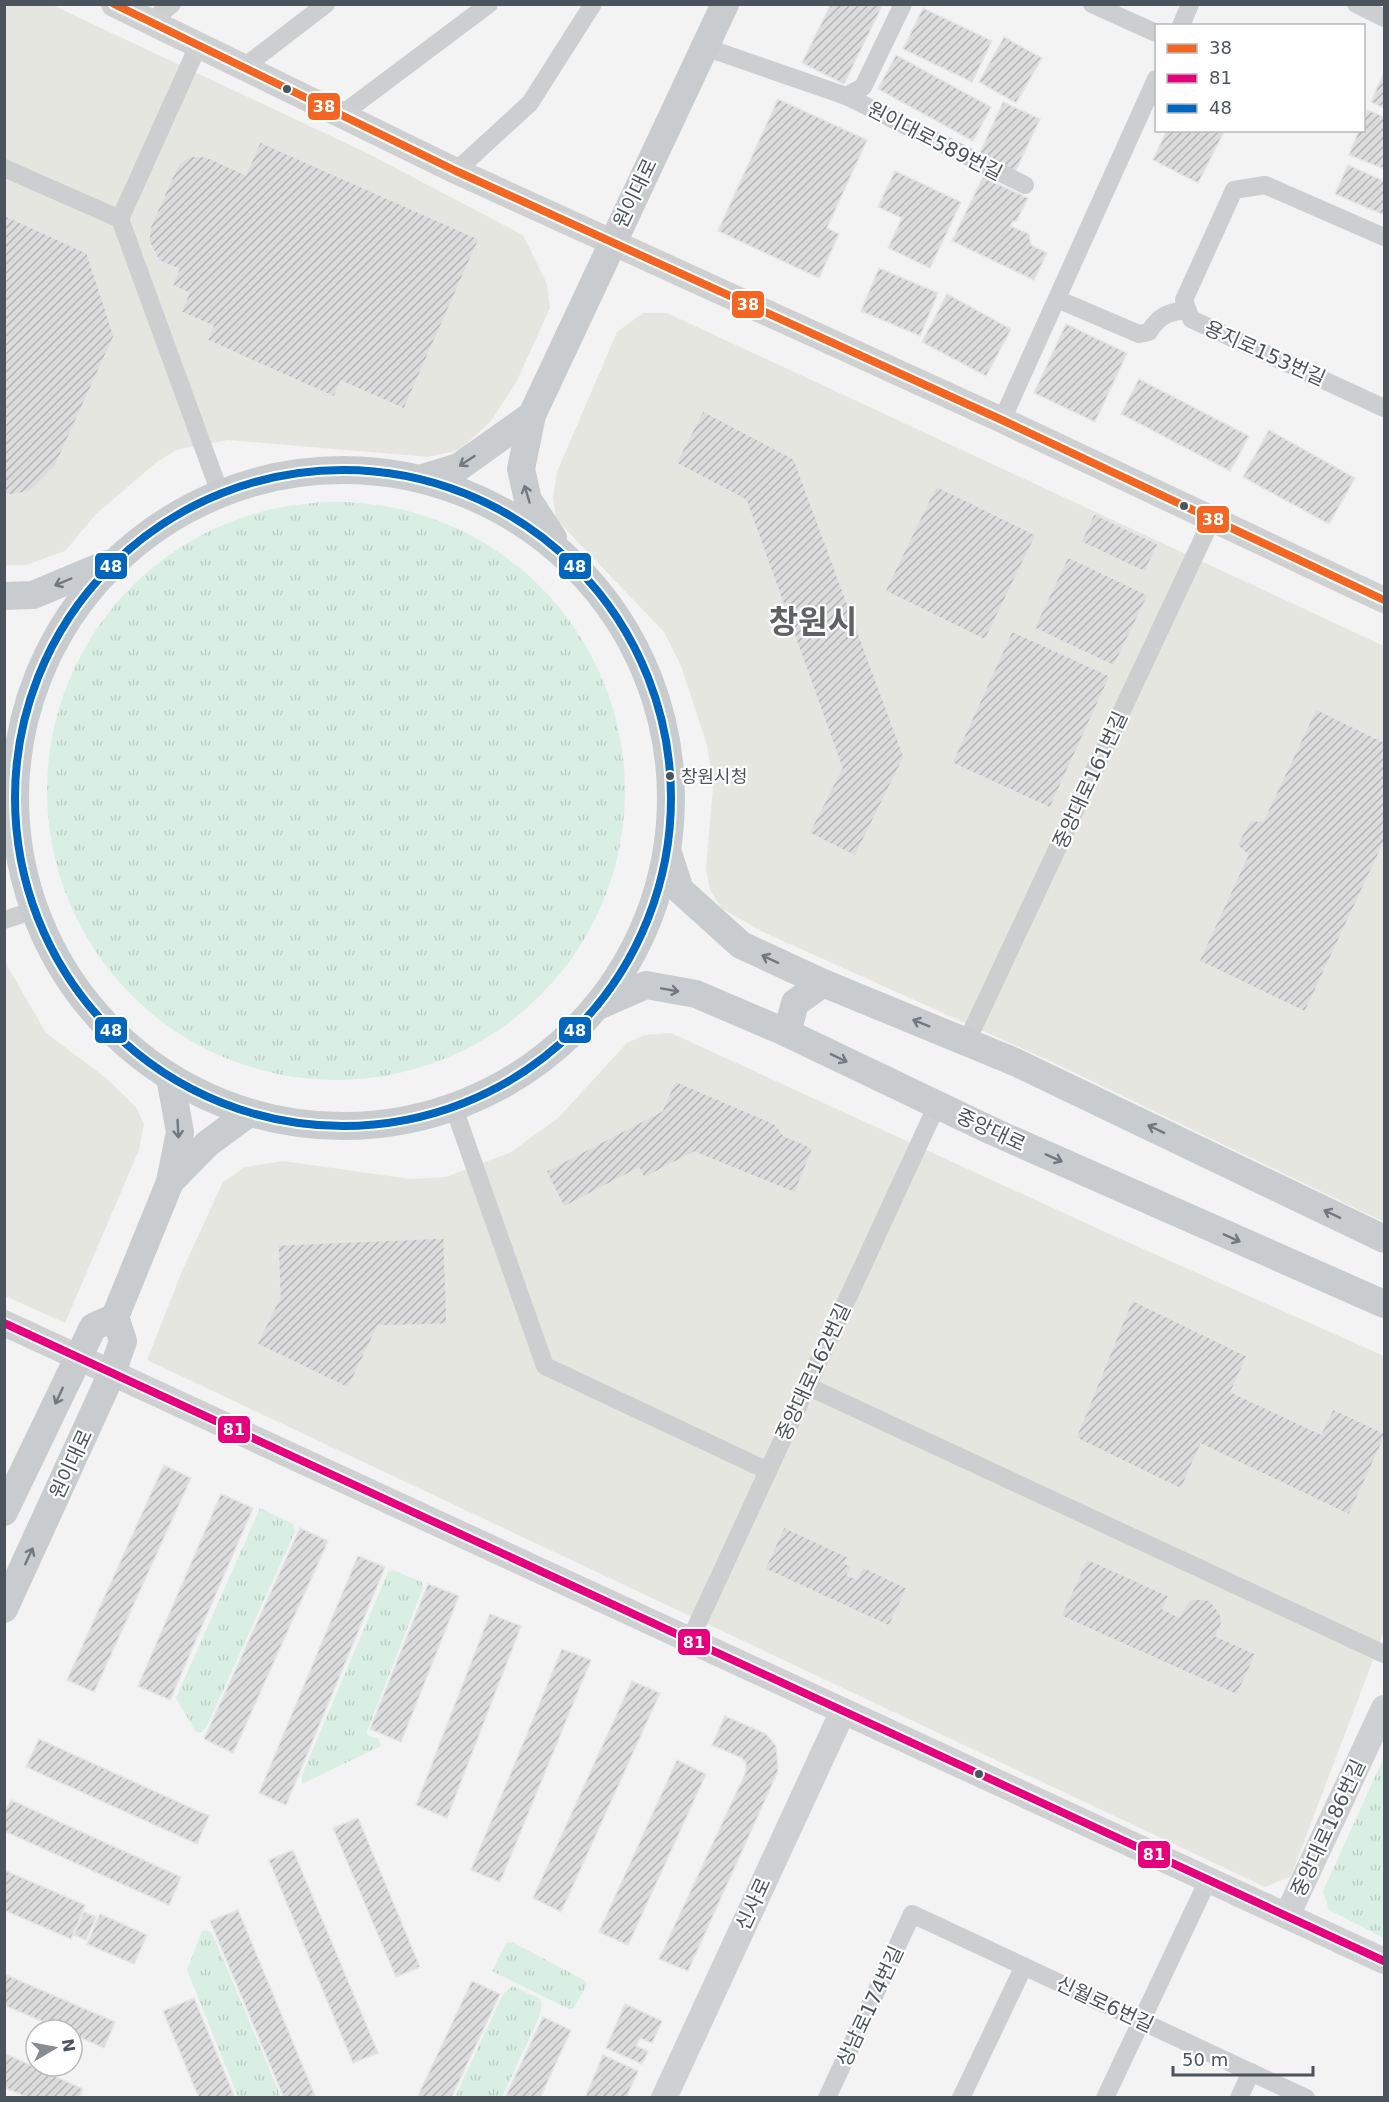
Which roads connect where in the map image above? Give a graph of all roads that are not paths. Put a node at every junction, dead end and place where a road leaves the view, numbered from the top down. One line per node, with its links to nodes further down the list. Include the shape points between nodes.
1 (114, 4): 12 (main road)
2 (172, 4): 12 (street)
3 (326, 4): 17 (street)
4 (593, 4): 22 (street, via 530,103)
5 (725, 4): 15 (main road, 원이대로)
6 (903, 4): 19 (street, 원이대로589번길, via 864,87)
7 (1092, 4): 14 (street)
8 (1190, 4): 13 (street)
9 (1356, 4): 11 (street)
10 (476, 8): 20 (street)
11 (1384, 18)
12 (150, 22): 16 (main road)
13 (1182, 24)
14 (1155, 33)
15 (706, 44): 19 (street, 원이대로589번길); 26 (main road, 원이대로)
16 (198, 46): 17 (main road); 24 (street)
17 (244, 68): 20 (main road)
18 (1155, 81): 27 (street)
19 (846, 96): 23 (street, 원이대로589번길)
20 (341, 115): 22 (main road)
21 (4, 168): 24 (street)
22 (456, 171): 26 (main road)
23 (1025, 185)
24 (120, 219): 33 (street)
25 (1384, 237): 28 (street, via 1264,185 1234,190 1184,300)
26 (612, 240): 30 (main road, 원이대로); 31 (main road)
27 (1057, 299): 28 (street, 용지로153번길, via 1139,334 1149,332 1155,321 1168,312); 31 (street)
28 (1187, 310): 29 (street, 용지로153번길, via 1191,319)
29 (1384, 408)
30 (532, 415): 32 (main road, 원이대로, one-way to 32, via 459,467); 36 (main road, 원이대로, one-way to 30, via 544,528 528,500 521,469)
31 (1002, 420): 34 (main road)
32 (420, 479): 33 (main road, via 370,470 319,470 269,478); 36 (main road, via 475,497 509,515 541,537)
33 (220, 493): 35 (main road, via 166,521)
34 (1212, 519): 38 (main road); 47 (street, 중앙대로161번길)
35 (117, 559): 37 (main road, one-way to 37, via 33,596); 40 (main road, via 84,596 45,660 28,707)
36 (584, 576): 41 (main road, via 627,635 656,703 669,775)
37 (4, 596)
38 (1384, 600)
39 (4, 745): 40 (main road)
40 (16, 781): 42 (main road, via 19,846)
41 (666, 848): 44 (main road, one-way to 41, via 741,945 680,890); 45 (main road, via 657,891 642,932)
42 (35, 910): 43 (street); 48 (main road, via 58,959 88,1005 126,1044)
43 (4, 920)
44 (823, 983): 46 (main road, via 795,1003); 47 (main road, one-way to 44)
45 (596, 1007): 46 (main road, 중앙대로, one-way to 46, via 646,985 696,994); 50 (main road, via 532,1067)
46 (786, 1033): 49 (main road, 중앙대로, one-way to 49)
47 (967, 1041): 53 (main road, one-way to 47)
48 (170, 1077): 51 (main road, via 208,1098); 52 (main road, one-way to 52, via 180,1132)
49 (937, 1105): 54 (main road, 중앙대로, one-way to 54); 59 (street, 중앙대로162번길)
50 (454, 1108): 51 (main road, via 404,1121 352,1127 300,1124); 60 (street, via 545,1366)
51 (249, 1113): 52 (main road, via 207,1144)
52 (170, 1182): 55 (main road)
53 (1384, 1239)
54 (1384, 1304)
55 (115, 1317): 57 (main road, 원이대로, via 93,1327); 58 (main road, 원이대로, via 123,1341)
56 (4, 1323): 57 (main road)
57 (78, 1357): 58 (main road); 61 (main road, 원이대로, one-way to 61)
58 (112, 1373): 62 (main road, 원이대로, one-way to 58); 63 (main road)
59 (807, 1386): 60 (street, 중앙대로162번길); 64 (street)
60 (768, 1471): 63 (street, 중앙대로162번길)
61 (4, 1512)
62 (4, 1609)
63 (690, 1640): 66 (main road)
64 (1384, 1654)
65 (1384, 1708): 69 (main road, 중앙대로186번길)
66 (843, 1711): 67 (main road); 74 (main road, 신사로)
67 (1208, 1880): 69 (main road); 72 (street)
68 (912, 1914): 71 (street, 신월로6번길); 75 (street, 상남로174번길)
69 (1287, 1916): 70 (main road)
70 (1384, 1961)
71 (1024, 1966): 72 (street, 신월로6번길); 76 (street)
72 (1141, 2021): 73 (street, 신월로6번길); 77 (street)
73 (1251, 2072): 78 (street); 79 (street, 신월로6번길)
74 (664, 2097)
75 (827, 2097)
76 (961, 2097)
77 (1105, 2097)
78 (1239, 2097)
79 (1306, 2097)

